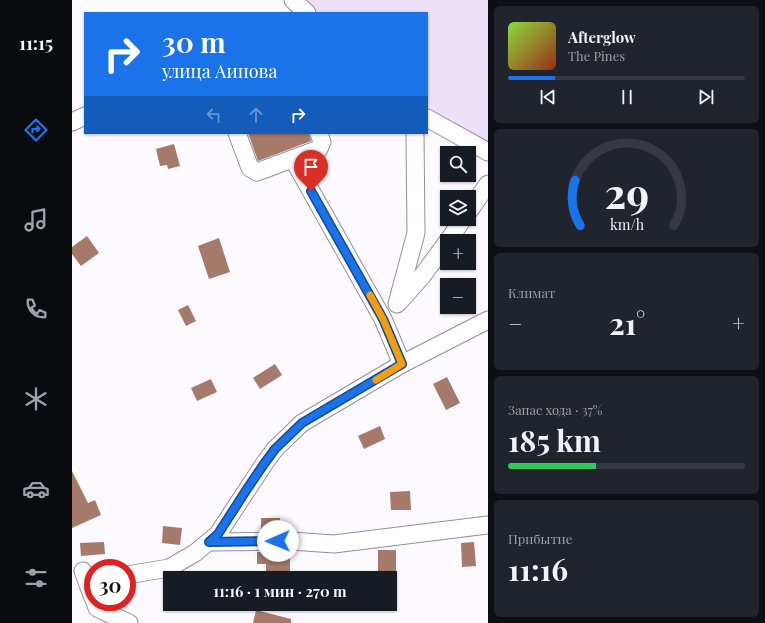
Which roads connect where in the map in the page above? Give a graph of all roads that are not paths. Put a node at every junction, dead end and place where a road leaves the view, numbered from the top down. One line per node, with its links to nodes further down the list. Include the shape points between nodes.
1 (293, 0): 2 (street)
2 (306, 12)
3 (84, 116): 5 (street)
4 (428, 119): 9 (street)
5 (72, 122)
6 (237, 134): 10 (street, via 250,168 257,172)
7 (319, 134): 10 (street, via 322,142 320,149)
8 (415, 134): 14 (street, via 416,233)
9 (488, 152)
10 (293, 159): 15 (street)
11 (488, 184): 12 (street)
12 (476, 201)
13 (440, 251): 14 (street)
14 (397, 304): 15 (street)
15 (383, 319): 17 (street)
16 (488, 320): 17 (street)
17 (402, 364): 19 (street, via 302,423 275,449 218,534)
18 (488, 525): 19 (street, via 334,544 291,541)
19 (209, 542): 20 (street, via 196,553 169,568)
20 (136, 574)
21 (103, 611): 22 (street)
22 (129, 623)

